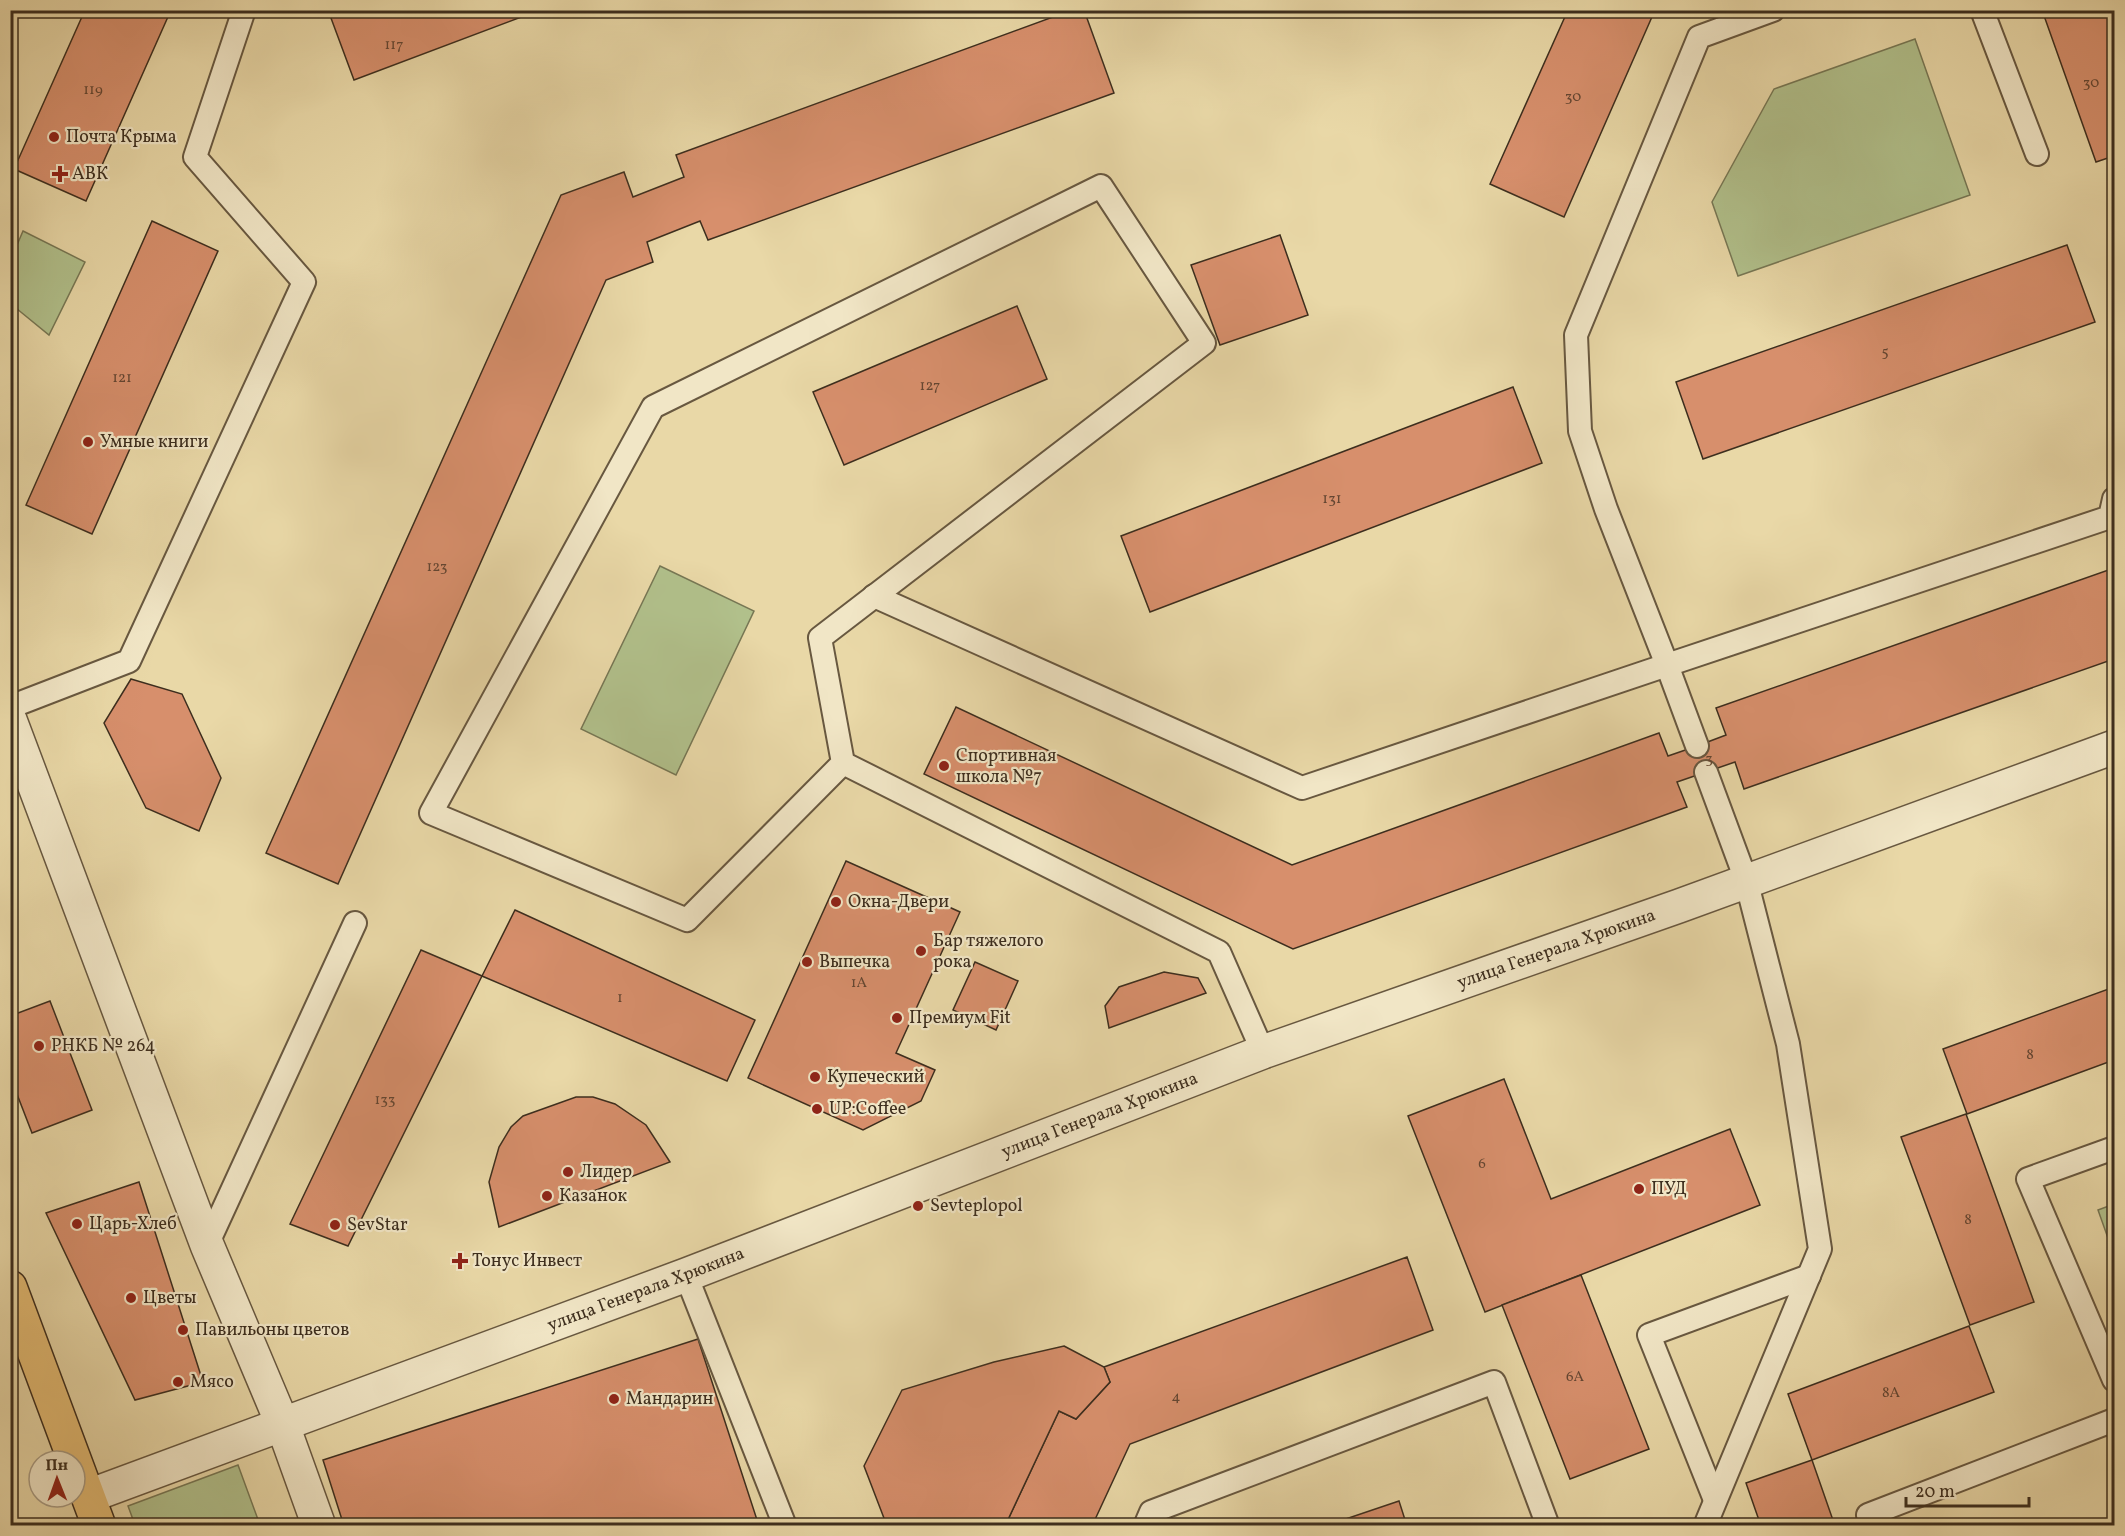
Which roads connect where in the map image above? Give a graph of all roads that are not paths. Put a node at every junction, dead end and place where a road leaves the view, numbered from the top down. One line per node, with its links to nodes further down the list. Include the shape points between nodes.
1 (244, 10): 8 (lane, via 195,157 304,282 129,661)
2 (1773, 10): 7 (lane, via 1700,37 1576,335 1580,431)
3 (1982, 10): 4 (lane)
4 (2037, 154)
5 (2115, 499): 7 (lane, via 2110,517)
6 (874, 596): 7 (lane, via 1302,788); 12 (lane, via 820,638); 12 (lane, via 1204,343 1101,186 653,407 431,813 687,920)
7 (1667, 665): 10 (lane)
8 (10, 707)
9 (10, 720): 18 (street)
10 (1697, 746)
11 (2115, 747): 14 (street, улица Генерала Хрюкина)
12 (843, 763): 16 (lane, via 1219,952)
13 (1706, 772): 14 (lane)
14 (1746, 880): 16 (street, улица Генерала Хрюкина); 20 (lane, via 1790,1055 1820,1249)
15 (355, 923): 18 (lane)
16 (1263, 1052): 19 (street, улица Генерала Хрюкина)
17 (2115, 1148): 22 (lane, via 2028,1179)
18 (207, 1245): 24 (street)
19 (686, 1275): 24 (street, улица Генерала Хрюкина); 28 (lane)
20 (1809, 1276): 25 (lane); 25 (lane, via 1649,1335)
21 (10, 1287): 26 (main road)
22 (2115, 1380)
23 (2115, 1420): 32 (lane, via 1868,1515)
24 (282, 1423): 26 (street, улица Генерала Хрюкина); 27 (street)
25 (1715, 1500): 31 (lane)
26 (94, 1511)
27 (319, 1526)
28 (785, 1526)
29 (1145, 1526): 30 (lane, via 1151,1512 1494,1382)
30 (1548, 1526)
31 (1705, 1526)
32 (1872, 1526)

